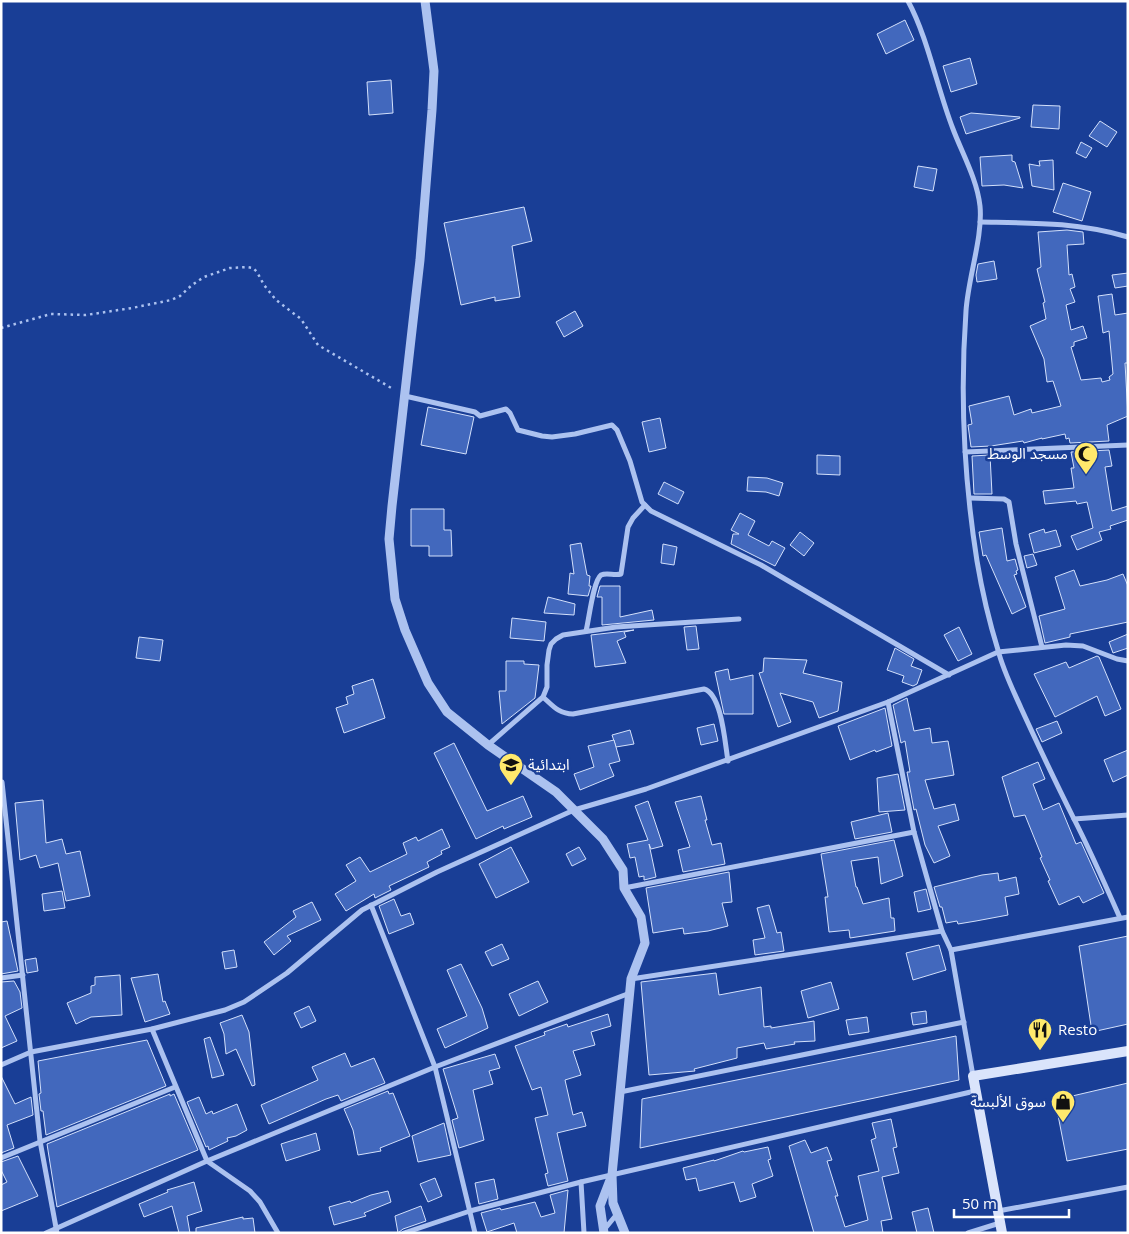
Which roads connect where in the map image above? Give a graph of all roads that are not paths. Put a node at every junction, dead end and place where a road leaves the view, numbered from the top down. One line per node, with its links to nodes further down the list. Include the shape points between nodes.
1 (425, 1): 5 (street, via 434,71 420,260)
2 (908, 1): 3 (street, via 920,26 952,128 975,185)
3 (980, 222): 4 (street, via 1075,225); 7 (street, via 964,336)
4 (1128, 237)
5 (405, 396): 9 (street, via 475,412 480,416 506,409 518,430 542,436 562,436 612,425 630,461); 18 (street, via 389,539 395,599 428,683 447,712)
6 (1128, 445): 7 (street)
7 (965, 452): 8 (street)
8 (970, 498): 12 (street, via 1009,502); 13 (street, via 980,579)
9 (645, 505): 11 (street, via 628,527 621,574 602,575 597,582); 15 (street, via 761,565)
10 (739, 619): 11 (street)
11 (586, 631): 16 (street, via 564,635 551,644)
12 (1042, 647): 13 (street); 14 (street, via 1083,646)
13 (998, 652): 15 (street); 23 (street, via 1046,764)
14 (1128, 661)
15 (949, 674): 17 (street)
16 (543, 697): 18 (street); 19 (street, via 562,713 574,714 704,689 715,700)
17 (888, 702): 19 (street); 24 (street)
18 (488, 745): 21 (street, via 550,787)
19 (728, 761): 21 (street)
20 (2, 782): 25 (street)
21 (574, 810): 27 (street, via 603,839 623,870); 28 (street)
22 (1128, 815): 23 (street)
23 (1074, 819): 30 (street)
24 (914, 832): 27 (street); 31 (street)
25 (10, 841): 26 (street); 33 (street)
26 (1, 842)
27 (624, 888): 35 (street, via 641,917 645,943)
28 (371, 905): 38 (street, via 287,973 244,1002); 42 (street)
29 (1128, 917): 30 (street)
30 (1120, 918): 32 (street)
31 (942, 931): 32 (street); 35 (street)
32 (951, 950): 37 (street)
33 (23, 975): 34 (street); 40 (street)
34 (1, 978)
35 (631, 979): 36 (street)
36 (631, 992): 42 (street); 46 (street)
37 (964, 1022): 43 (street); 46 (street)
38 (152, 1029): 40 (street); 44 (street)
39 (1128, 1051): 43 (main road)
40 (31, 1052): 41 (street); 47 (street)
41 (1, 1065)
42 (434, 1067): 49 (street); 53 (street)
43 (973, 1076): 45 (main road)
44 (175, 1087): 47 (street); 49 (street)
45 (975, 1091): 50 (street); 54 (main road)
46 (620, 1092): 50 (street)
47 (40, 1141): 48 (street); 57 (street)
48 (1, 1158)
49 (207, 1161): 57 (street); 60 (street, via 250,1191)
50 (612, 1175): 51 (street); 55 (street, via 613,1203); 58 (street, via 600,1206)
51 (581, 1182): 53 (street); 63 (street)
52 (1128, 1188): 54 (street)
53 (470, 1211): 61 (street); 62 (street)
54 (998, 1211): 56 (main road)
55 (617, 1214): 58 (street); 64 (street)
56 (1001, 1228): 65 (street)
57 (56, 1231): 59 (street)
58 (603, 1232)
59 (46, 1233)
60 (278, 1233)
61 (404, 1233)
62 (475, 1233)
63 (584, 1233)
64 (625, 1233)
65 (968, 1233)

